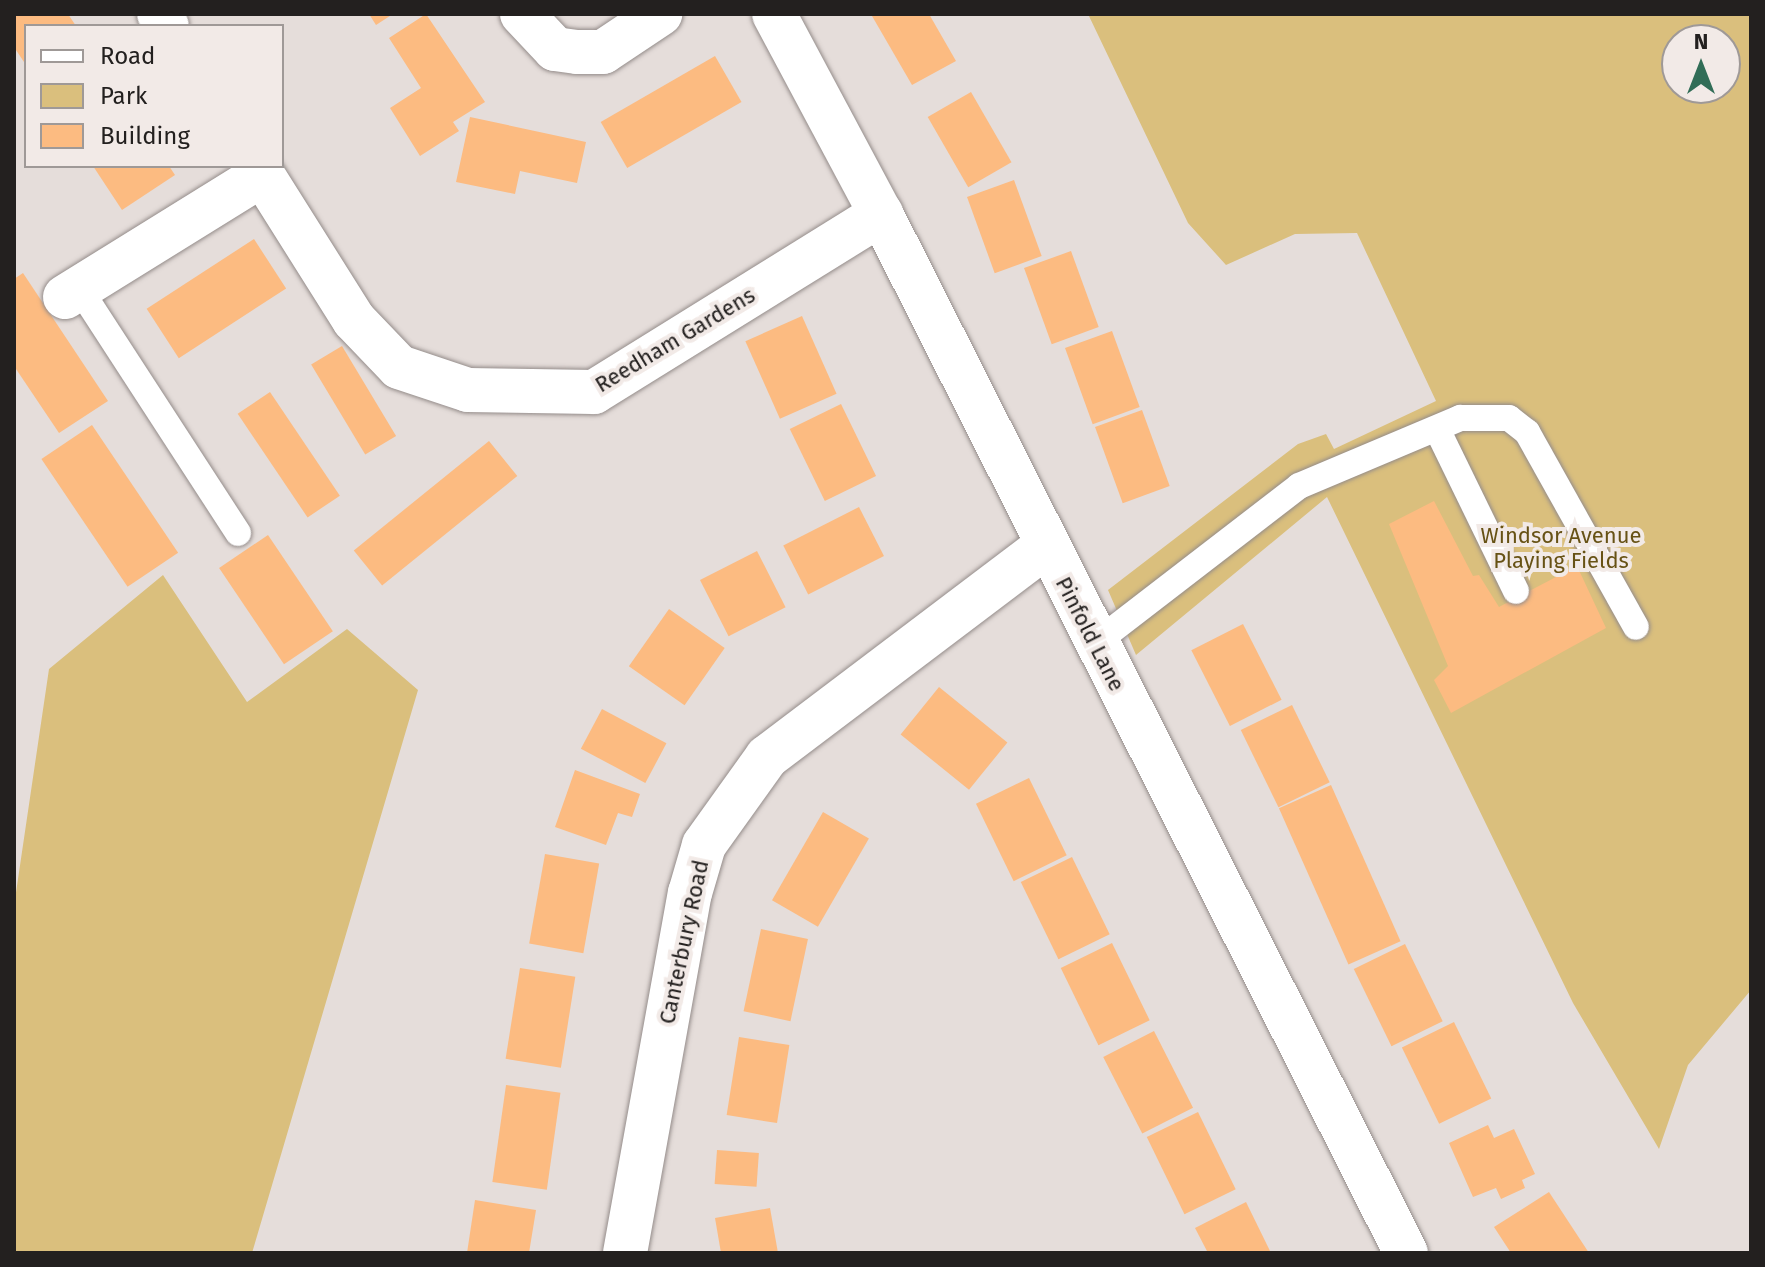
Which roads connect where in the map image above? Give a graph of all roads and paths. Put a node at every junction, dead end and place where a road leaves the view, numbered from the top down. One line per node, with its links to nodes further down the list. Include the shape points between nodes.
1 (522, 14): 2 (street, via 555,49 577,52 603,52)
2 (660, 14)
3 (774, 14): 5 (street, Pinfold Lane)
4 (260, 170): 5 (street, Reedham Gardens, via 354,320 399,367 483,391 594,392); 6 (street, Reedham Gardens)
5 (881, 214): 9 (street, Pinfold Lane)
6 (72, 293): 8 (lane)
7 (1437, 429): 10 (lane); 11 (lane, via 1460,418 1509,418 1527,432); 12 (lane, via 1299,486)
8 (238, 533)
9 (1046, 546): 12 (street, Pinfold Lane); 13 (street, Canterbury Road, via 767,757 704,845 690,893)
10 (1516, 591)
11 (1636, 627)
12 (1094, 644): 14 (street, Pinfold Lane)
13 (625, 1253)
14 (1406, 1253)

